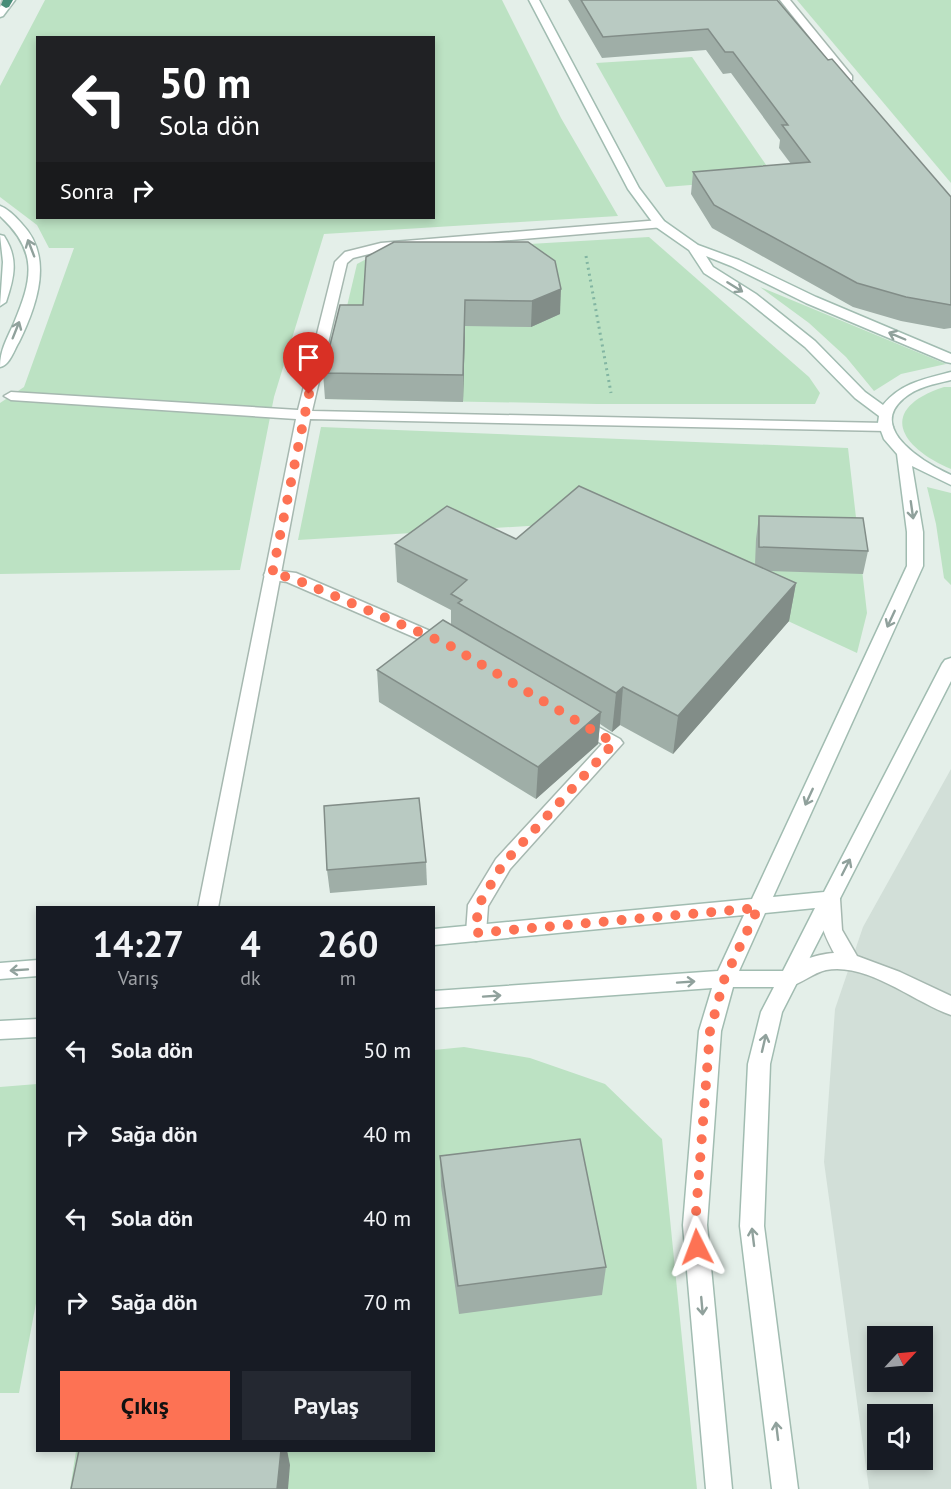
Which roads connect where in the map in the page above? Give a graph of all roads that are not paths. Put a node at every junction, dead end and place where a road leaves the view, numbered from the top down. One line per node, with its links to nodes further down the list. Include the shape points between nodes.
1 (534, 0): 7 (main road, via 634,189)
2 (785, 0): 5 (main road)
3 (8, 2): 4 (main road)
4 (0, 14)
5 (858, 91)
6 (0, 210): 12 (main road, one-way to 6, via 30,297 36,264 31,245)
7 (660, 224): 9 (main road); 15 (main road, via 381,247 349,255 341,262)
8 (0, 239): 10 (main road, via 9,258 9,278)
9 (694, 248): 11 (main road, one-way to 9, via 811,300 735,262); 16 (main road, one-way to 16, via 708,270 751,297 810,344)
10 (0, 302)
11 (951, 358)
12 (0, 363)
13 (951, 376): 16 (main road, via 908,388 893,400)
14 (11, 396): 15 (main road)
15 (304, 416): 16 (main road, via 617,423); 19 (main road)
16 (885, 420): 17 (main road, via 892,441)
17 (903, 455): 18 (main road, via 928,472); 25 (main road, one-way to 25, via 915,532 915,566)
18 (951, 481)
19 (272, 575): 20 (main road, via 290,577); 24 (main road)
20 (456, 650)
21 (951, 664): 23 (main road, one-way to 21)
22 (564, 714): 26 (main road, via 614,743 503,864 478,906)
23 (830, 899): 25 (main road); 28 (main road, via 832,930); 31 (main road)
24 (208, 906)
25 (758, 908): 26 (main road); 32 (main road)
26 (476, 933): 27 (main road)
27 (435, 937)
28 (850, 963): 31 (main road, via 820,963); 34 (main road)
29 (36, 968): 30 (main road, one-way to 30)
30 (0, 971)
31 (789, 979): 32 (main road); 38 (main road, one-way to 31, via 752,1226 759,1064 772,1012)
32 (724, 980): 33 (main road, one-way to 32); 37 (main road, one-way to 37, via 710,1031 695,1226)
33 (435, 1000)
34 (951, 1006)
35 (36, 1028): 36 (main road)
36 (0, 1030)
37 (719, 1489)
38 (785, 1489)

